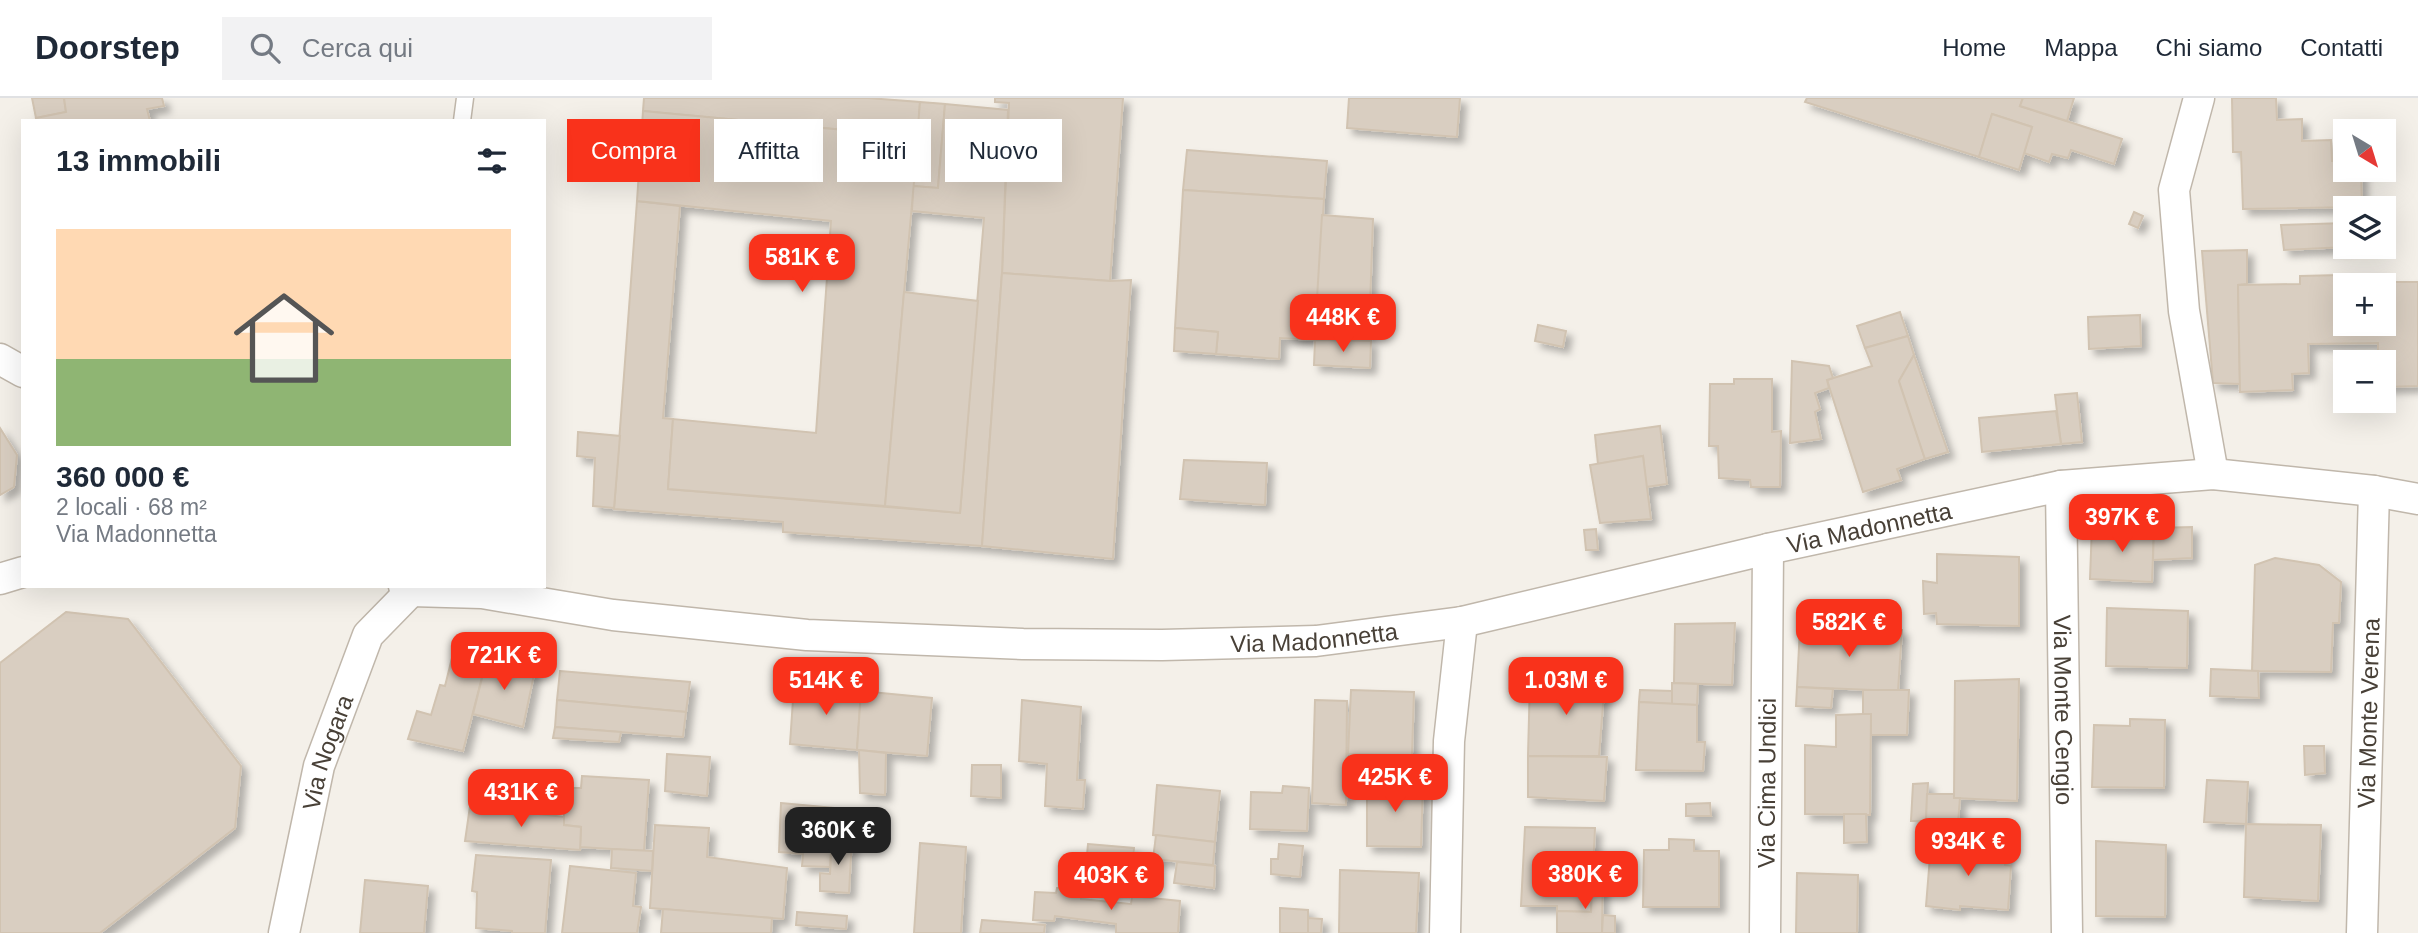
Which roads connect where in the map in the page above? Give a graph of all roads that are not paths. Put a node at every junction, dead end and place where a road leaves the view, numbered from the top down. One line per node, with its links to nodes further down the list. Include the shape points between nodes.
1 (465, 98): 3 (lane)
2 (2199, 98): 6 (street, via 2174,190 2184,311)
3 (462, 119)
4 (0, 359): 5 (street)
5 (21, 371)
6 (2213, 474): 7 (street, Via Madonnetta); 8 (street, Via Madonnetta)
7 (2061, 486): 10 (street, Via Madonnetta); 20 (street, Via Monte Cengio)
8 (2374, 491): 9 (street, Via Madonnetta); 21 (street, Via Monte Verena)
9 (2418, 499)
10 (1768, 549): 16 (street, Via Madonnetta); 19 (street, Via Cima Undici)
11 (0, 561): 12 (street)
12 (21, 561)
13 (21, 573): 14 (street)
14 (0, 579)
15 (409, 588): 16 (street, Via Madonnetta, via 482,593 613,615 807,635 1023,644 1316,641); 17 (street, Via Nogara, via 368,635 319,765)
16 (1462, 622): 18 (street, via 1449,741)
17 (284, 933)
18 (1445, 933)
19 (1765, 933)
20 (2067, 933)
21 (2362, 933)

